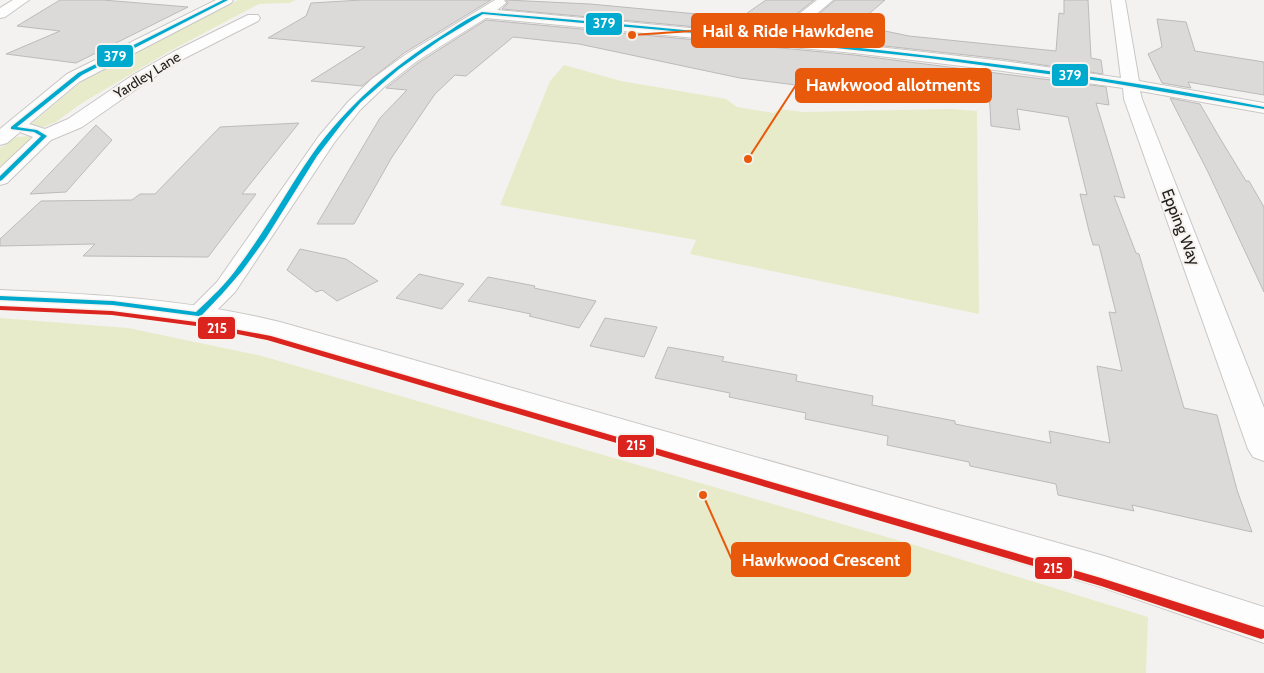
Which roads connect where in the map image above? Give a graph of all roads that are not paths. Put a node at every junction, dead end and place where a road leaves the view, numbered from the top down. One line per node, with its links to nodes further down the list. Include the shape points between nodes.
1 (22, 0): 7 (street)
2 (226, 0): 12 (street, Yardley Lane, via 80,74)
3 (505, 0): 6 (street)
4 (826, 0): 9 (street, via 786,31)
5 (1118, 0): 10 (street, Epping Way)
6 (482, 13): 9 (street); 16 (street, via 411,58 354,106 326,140 226,287)
7 (0, 14)
8 (253, 18): 13 (street, Yardley Lane, via 179,55 139,78 75,123)
9 (778, 42): 10 (street, via 983,64)
10 (1129, 84): 11 (street); 17 (street, Epping Way)
11 (1264, 108)
12 (4, 131): 13 (street, Yardley Lane, via 35,131)
13 (44, 136): 14 (street, Yardley Lane)
14 (0, 179)
15 (0, 298): 16 (street, via 113,303)
16 (198, 314): 18 (street, via 280,331 1094,570)
17 (1264, 449)
18 (1264, 624)

